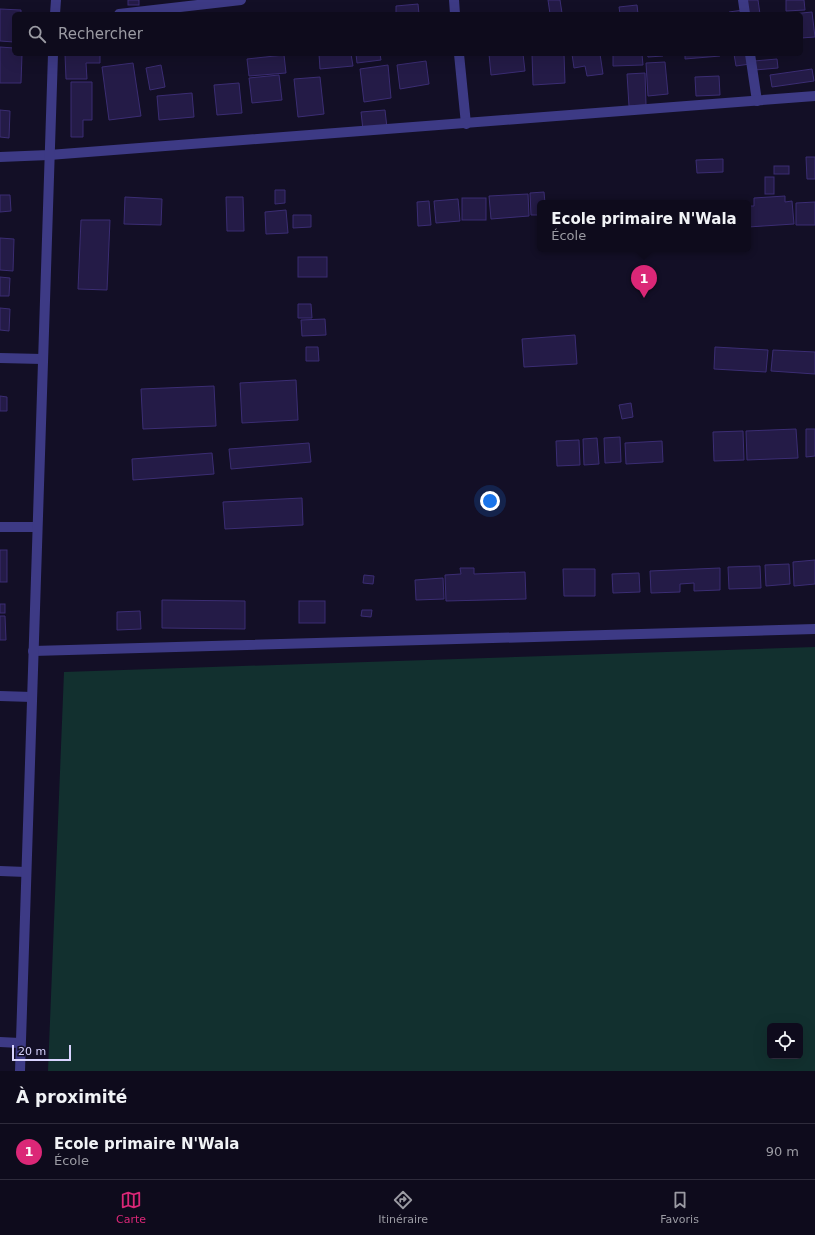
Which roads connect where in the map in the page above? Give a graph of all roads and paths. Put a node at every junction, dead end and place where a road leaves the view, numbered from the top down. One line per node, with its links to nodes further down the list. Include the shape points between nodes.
1 (56, 0): 5 (street)
2 (241, 0): 6 (street)
3 (454, 0): 7 (street)
4 (743, 0): 8 (street)
5 (55, 12)
6 (136, 12)
7 (456, 12)
8 (745, 12)
9 (53, 56): 15 (street)
10 (459, 56): 14 (street)
11 (750, 56): 13 (street)
12 (815, 96): 13 (street)
13 (757, 101): 14 (street)
14 (466, 124): 15 (street)
15 (49, 155): 16 (street); 18 (street)
16 (0, 157)
17 (0, 358): 18 (street)
18 (42, 359): 20 (street)
19 (0, 527): 20 (street)
20 (37, 527): 22 (street)
21 (815, 629): 22 (street)
22 (33, 651): 24 (street)
23 (0, 696): 24 (street)
24 (32, 697): 26 (street)
25 (0, 872): 26 (street)
26 (26, 872): 28 (street)
27 (0, 1042): 28 (street)
28 (20, 1043): 29 (street)
29 (20, 1071)

